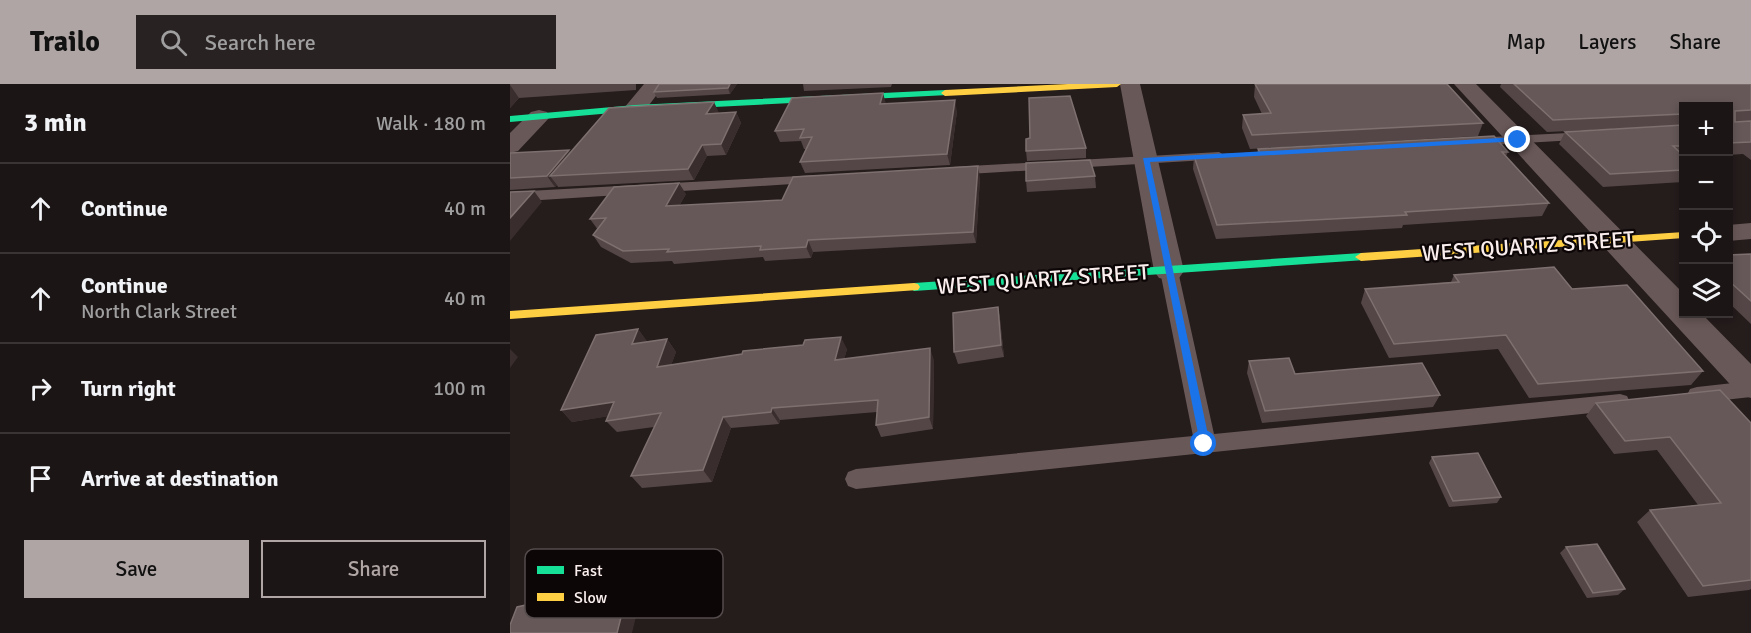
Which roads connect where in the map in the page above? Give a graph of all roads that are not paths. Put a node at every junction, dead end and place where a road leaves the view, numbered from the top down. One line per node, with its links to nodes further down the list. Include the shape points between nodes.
1 (655, 84): 6 (street)
2 (1117, 84): 5 (street)
3 (1131, 84): 14 (street)
4 (1464, 84): 10 (street)
5 (1064, 85): 6 (street)
6 (635, 108): 7 (street)
7 (539, 117): 8 (street); 12 (street)
8 (510, 119)
9 (1601, 135): 10 (lane)
10 (1518, 140): 11 (lane); 21 (street)
11 (1460, 143)
12 (510, 146)
13 (1239, 155): 14 (lane)
14 (1146, 160): 15 (lane); 22 (street)
15 (934, 172)
16 (828, 178): 17 (lane)
17 (510, 197)
18 (1751, 231): 19 (street)
19 (1733, 232)
20 (1679, 236): 21 (street, WEST QUARTZ STREET)
21 (1615, 240): 22 (street, WEST QUARTZ STREET); 23 (street)
22 (1169, 271): 24 (street, WEST QUARTZ STREET); 29 (lane)
23 (1679, 308)
24 (510, 315)
25 (1689, 318): 26 (street)
26 (1751, 387): 27 (lane)
27 (1680, 396)
28 (1644, 400): 29 (lane)
29 (1204, 444): 30 (lane)
30 (856, 479)

